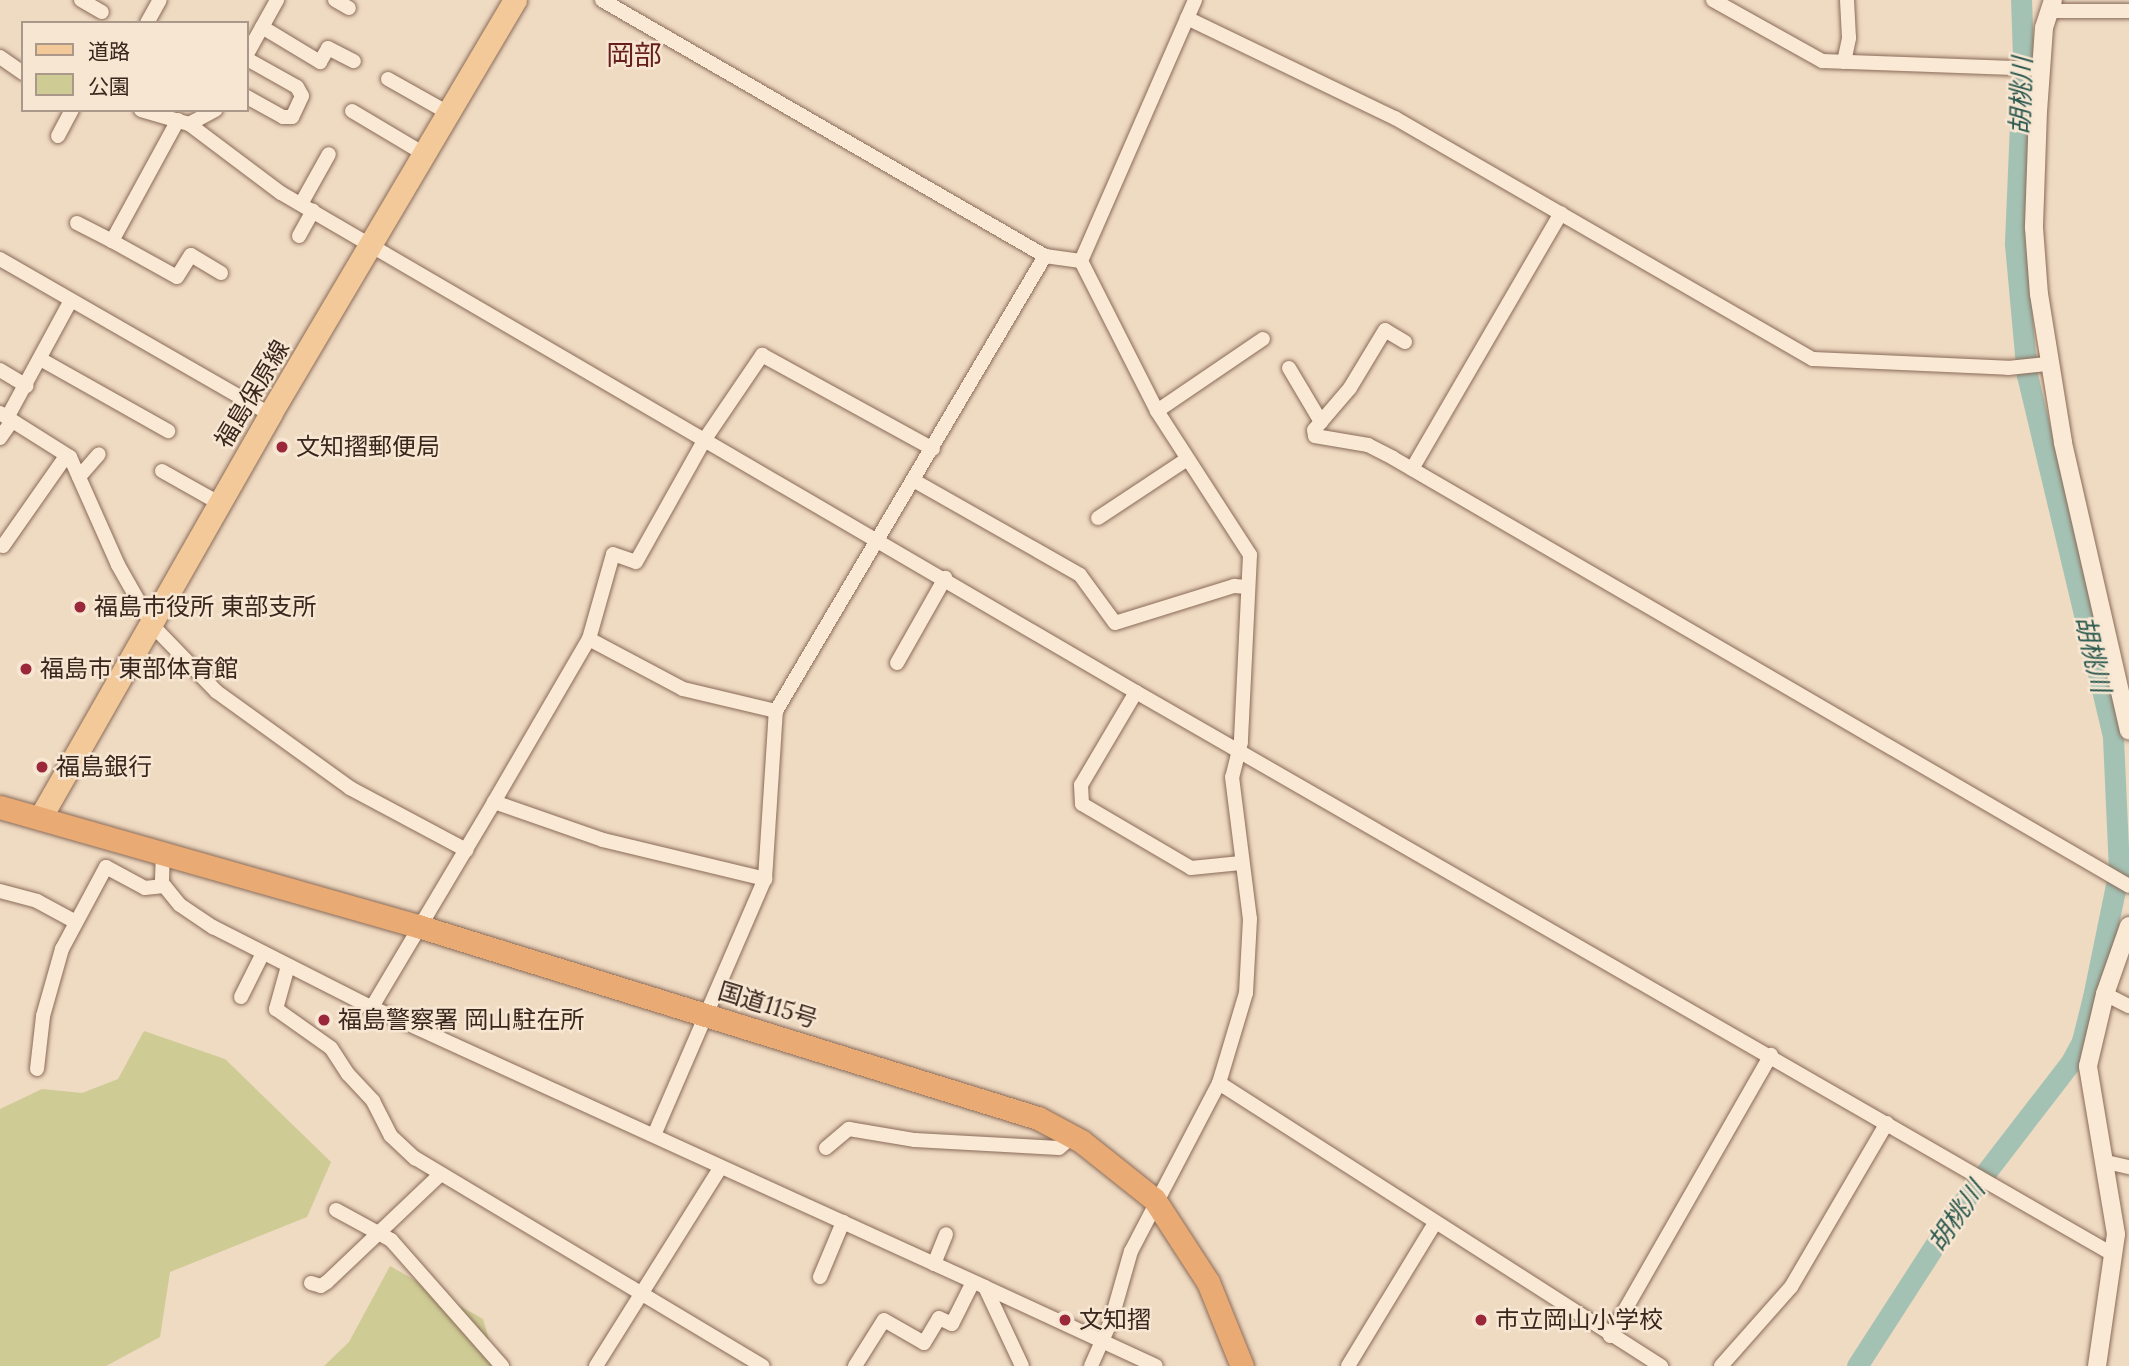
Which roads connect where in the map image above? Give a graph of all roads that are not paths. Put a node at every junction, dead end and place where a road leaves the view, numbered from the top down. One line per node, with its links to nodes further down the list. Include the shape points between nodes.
1 (81, 0): 13 (street)
2 (160, 0): 15 (street)
3 (277, 0): 16 (street)
4 (335, 0): 11 (street)
5 (515, 0): 30 (main road, 福島保原線)
6 (602, 0): 41 (street)
7 (1195, 0): 14 (street)
8 (1713, 0): 21 (street, via 1814,58)
9 (1847, 0): 21 (street, via 1849,38)
10 (2051, 5): 12 (street); 22 (street)
11 (349, 8)
12 (2129, 11)
13 (102, 12)
14 (1187, 18): 36 (street, via 1395,118); 43 (street)
15 (148, 21)
16 (262, 27): 17 (street); 20 (street, via 320,62 328,48)
17 (248, 52)
18 (0, 57): 23 (street)
19 (248, 60): 25 (street, via 297,87 302,96 292,117 283,117)
20 (354, 61)
21 (1844, 62): 22 (street)
22 (2041, 69): 49 (street, via 2034,228)
23 (21, 72)
24 (388, 79): 30 (street)
25 (248, 98)
26 (352, 111): 34 (street)
27 (71, 112): 32 (street)
28 (148, 112): 31 (street)
29 (210, 112): 31 (street)
30 (450, 114): 34 (main road, 福島保原線)
31 (184, 122): 35 (street); 39 (street)
32 (58, 136)
33 (329, 155): 35 (street)
34 (426, 155): 40 (main road, 福島保原線)
35 (307, 208): 38 (street); 40 (street)
36 (1562, 213): 49 (street, via 1813,359 2008,369); 64 (street)
37 (77, 223): 39 (street)
38 (299, 236)
39 (112, 242): 44 (street, via 177,277 191,255)
40 (372, 246): 54 (main road, 福島保原線); 59 (street)
41 (1045, 256): 43 (street); 60 (street)
42 (0, 259): 45 (street)
43 (1081, 261): 53 (street)
44 (221, 273)
45 (71, 300): 48 (street); 54 (street)
46 (1263, 339): 53 (street)
47 (1405, 342): 56 (street, via 1385,330 1350,387)
48 (42, 360): 52 (street); 57 (street)
49 (2047, 364): 79 (street)
50 (1289, 368): 56 (street)
51 (0, 370): 52 (street)
52 (27, 386): 55 (street)
53 (1157, 411): 63 (street)
54 (270, 414): 68 (main road, 福島保原線)
55 (6, 417): 58 (street); 62 (street)
56 (1321, 422): 64 (street, via 1315,436 1368,445)
57 (168, 431)
58 (0, 438)
59 (705, 439): 60 (street, via 762,355); 70 (street); 75 (street, via 636,562 613,554)
60 (933, 449): 67 (street)
61 (99, 454): 66 (street)
62 (66, 456): 66 (street); 71 (street)
63 (1187, 459): 69 (street); 73 (street, via 1249,550)
64 (1412, 468): 90 (street)
65 (162, 471): 68 (street)
66 (79, 477): 74 (street, via 118,565)
67 (913, 480): 70 (street); 73 (street, via 1080,575 1115,622 1234,586)
68 (219, 503): 74 (main road, 福島保原線)
69 (1098, 518)
70 (877, 539): 72 (street); 78 (street)
71 (3, 546)
72 (945, 578): 76 (street); 77 (street)
73 (1248, 587): 80 (street)
74 (152, 625): 84 (main road, 福島保原線); 85 (street, via 217,692 265,728 382,808)
75 (589, 639): 78 (street, via 683,689); 82 (street)
76 (898, 663)
77 (1136, 692): 80 (street); 87 (street, via 1081,785 1082,804 1191,868)
78 (776, 710): 88 (street)
79 (2129, 731)
80 (1239, 749): 87 (street, via 1232,799); 102 (street)
81 (0, 793): 84 (highway, 国道115号)
82 (494, 802): 85 (street); 88 (street, via 603,840)
83 (0, 807): 84 (highway, 国道115号)
84 (43, 812): 86 (highway, 国道115号)
85 (466, 850): 93 (street)
86 (163, 851): 89 (street); 93 (highway, 国道115号)
87 (1241, 863): 104 (street, via 1249,905 1249,974 1237,1031)
88 (765, 879): 101 (street)
89 (164, 886): 92 (street, via 145,888 106,867); 95 (street, via 200,920)
90 (2129, 886)
91 (0, 891): 92 (street, via 37,901)
92 (74, 921): 103 (street, via 43,1016)
93 (418, 926): 100 (street); 101 (highway, 国道115号)
94 (2129, 926): 97 (street)
95 (263, 953): 96 (street); 98 (street)
96 (288, 966): 100 (street); 112 (street, via 276,1010 331,1048 373,1101 391,1136)
97 (2105, 994): 99 (street); 109 (street, via 2087,1073)
98 (241, 997)
99 (2129, 1006)
100 (372, 1007): 106 (street)
101 (709, 1014): 106 (street); 107 (highway, 国道115号, via 1004,1105)
102 (1771, 1055): 105 (street); 125 (street)
103 (37, 1069)
104 (1219, 1083): 113 (street); 116 (street)
105 (1886, 1123): 119 (street); 137 (street, via 1791,1287)
106 (654, 1135): 111 (street, via 688,1148)
107 (1073, 1136): 108 (street, via 1059,1147 1046,1147 915,1140 849,1129); 113 (highway, 国道115号)
108 (826, 1148)
109 (2102, 1161): 110 (street); 119 (street, via 2114,1221)
110 (2129, 1167)
111 (720, 1168): 115 (street); 124 (street)
112 (441, 1174): 117 (street); 124 (street)
113 (1154, 1199): 126 (street, via 1130,1251); 134 (highway, 国道115号, via 1208,1282)
114 (336, 1210): 117 (street)
115 (843, 1222): 120 (street); 121 (street)
116 (1435, 1223): 125 (street); 135 (street)
117 (381, 1233): 122 (street, via 327,1282 321,1286); 127 (street, via 426,1275)
118 (946, 1234): 120 (street)
119 (2114, 1255): 138 (street)
120 (934, 1264): 123 (street)
121 (820, 1277)
122 (311, 1283)
123 (979, 1285): 126 (street); 130 (street, via 952,1324 939,1318 924,1343 884,1320); 131 (street)
124 (640, 1294): 128 (street); 129 (street)
125 (1610, 1336): 136 (street)
126 (1102, 1339): 132 (street); 133 (street)
127 (502, 1366)
128 (596, 1366)
129 (762, 1366)
130 (855, 1366)
131 (1022, 1366)
132 (1091, 1366)
133 (1156, 1366)
134 (1242, 1366)
135 (1348, 1366)
136 (1661, 1366)
137 (1721, 1366)
138 (2097, 1366)

